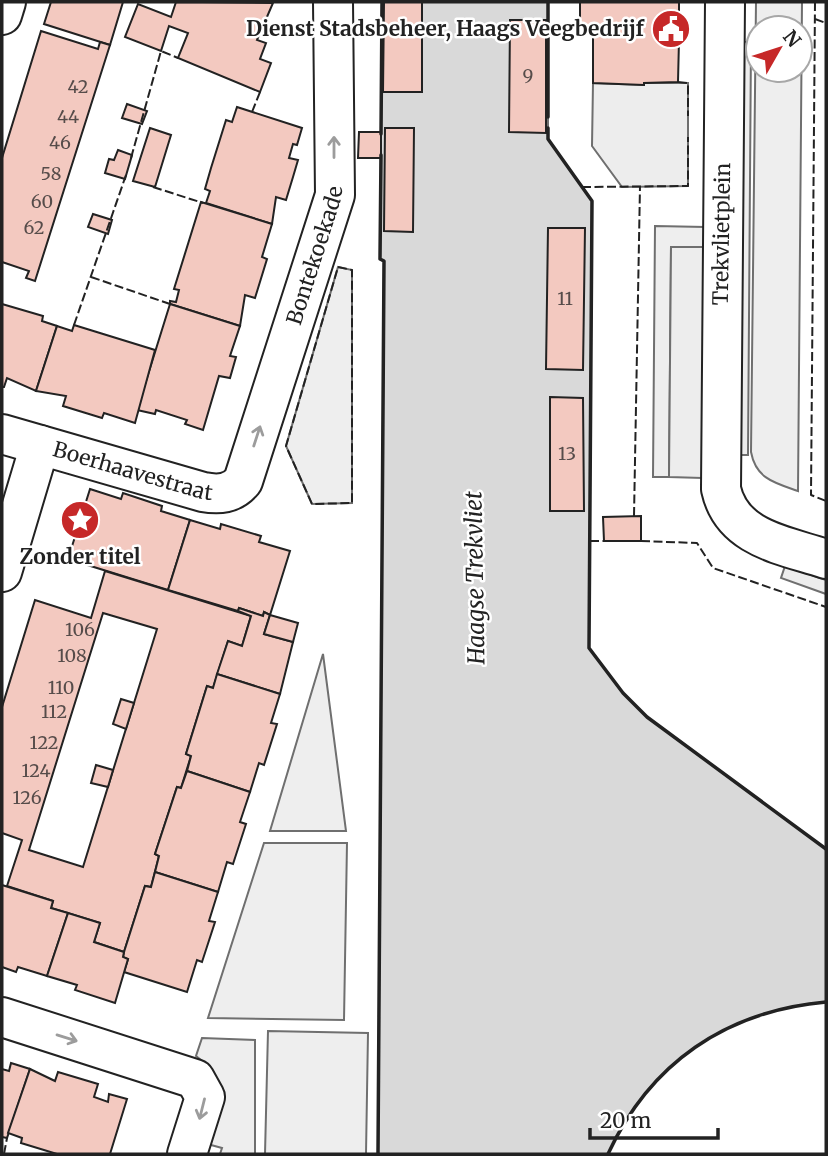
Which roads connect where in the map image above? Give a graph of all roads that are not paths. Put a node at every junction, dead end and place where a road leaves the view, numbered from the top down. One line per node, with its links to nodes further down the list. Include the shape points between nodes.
1 (6, 2): 4 (street)
2 (333, 2): 7 (street, Bontekoekade, one-way to 2, via 243,481 335,195)
3 (725, 2): 8 (street, Trekvlietplein, via 720,467 725,506 738,524 755,535)
4 (2, 15)
5 (2, 434): 6 (street, Boerhaavestraat)
6 (40, 445): 7 (street, Boerhaavestraat, via 203,492); 9 (street, Boerhaavestraat)
7 (226, 492)
8 (826, 559)
9 (2, 572)
10 (2, 1017): 11 (street, one-way to 11, via 195,1079 205,1097)
11 (187, 1154)

